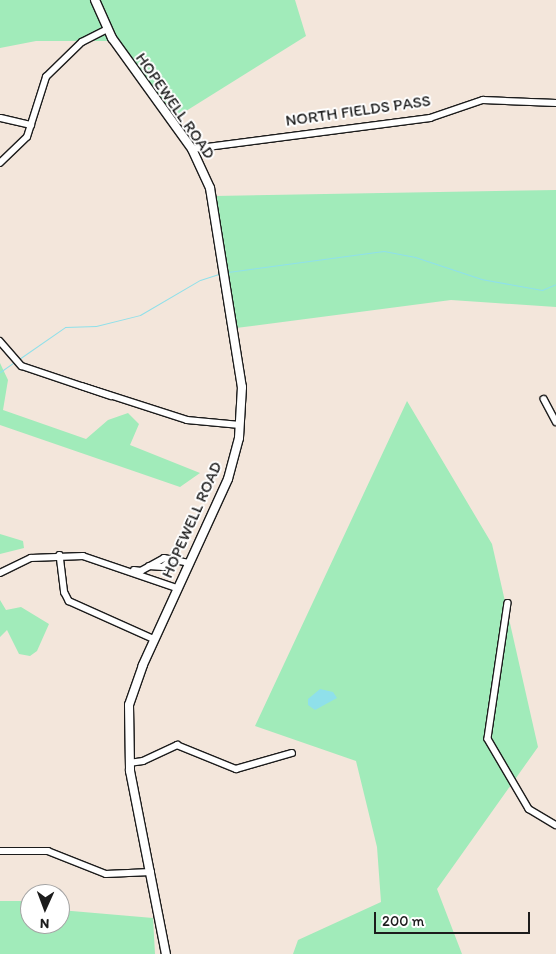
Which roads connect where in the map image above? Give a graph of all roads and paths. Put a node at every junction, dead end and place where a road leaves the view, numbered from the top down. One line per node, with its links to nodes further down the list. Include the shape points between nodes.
1 (95, 0): 2 (street, HOPEWELL ROAD)
2 (108, 29): 5 (street, via 82,42 46,77); 6 (street, HOPEWELL ROAD)
3 (556, 103): 6 (street, NORTH FIELDS PASS, via 483,100 430,118)
4 (1, 118): 5 (street)
5 (31, 126): 7 (street, via 22,145)
6 (192, 149): 11 (street, HOPEWELL ROAD, via 210,188 216,214 242,387)
7 (0, 163)
8 (0, 340): 11 (street, via 22,366 187,420)
9 (544, 399): 10 (street)
10 (556, 422)
11 (240, 425): 13 (street, HOPEWELL ROAD, via 228,479)
12 (60, 555): 14 (street, via 83,556); 15 (street, via 31,558); 18 (street, via 69,601)
13 (189, 563): 14 (street, via 164,558 149,566); 16 (street, HOPEWELL ROAD)
14 (129, 570): 16 (street)
15 (0, 573)
16 (177, 588): 18 (street, HOPEWELL ROAD)
17 (508, 603): 21 (street, via 488,739 529,809)
18 (154, 639): 20 (street, HOPEWELL ROAD, via 128,705)
19 (292, 753): 20 (street, via 236,769 177,745 144,761)
20 (129, 763): 23 (street, HOPEWELL ROAD)
21 (556, 825)
22 (0, 851): 23 (street, via 48,851 106,874)
23 (151, 872): 24 (street, HOPEWELL ROAD)
24 (166, 954)

